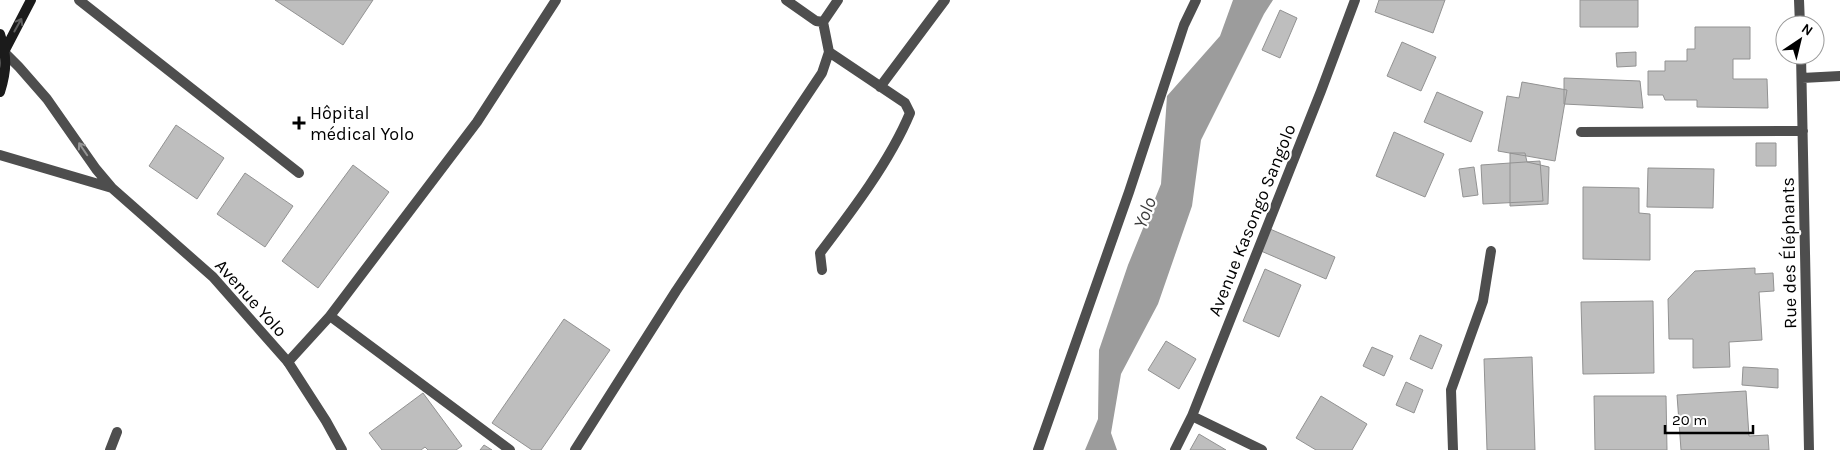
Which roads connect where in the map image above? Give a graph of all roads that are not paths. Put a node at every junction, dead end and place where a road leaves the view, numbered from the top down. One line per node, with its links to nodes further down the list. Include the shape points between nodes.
1 (31, 0): 13 (main road, one-way to 1)
2 (79, 0): 23 (street)
3 (556, 0): 27 (street, via 477,122)
4 (786, 0): 11 (street, via 816,21)
5 (838, 0): 11 (street)
6 (945, 0): 18 (street)
7 (1196, 0): 35 (street, via 1184,25)
8 (1355, 0): 29 (street, Avenue Kasongo Sangolo)
9 (1799, 0): 10 (street)
10 (1800, 15)
11 (823, 22): 14 (street)
12 (0, 34): 13 (main road)
13 (6, 52): 19 (main road, via 5,76); 24 (street, Avenue Yolo, one-way to 13, via 48,99)
14 (829, 52): 18 (street); 34 (street, via 822,73 676,291)
15 (1801, 65): 17 (street, Rue des Éléphants)
16 (1840, 76): 17 (street)
17 (1802, 78): 20 (street, Rue des Éléphants)
18 (880, 87): 26 (street, via 905,103 910,112 903,131 854,208 820,253)
19 (0, 92)
20 (1803, 131): 21 (street); 39 (street, Rue des Éléphants)
21 (1581, 132)
22 (0, 154): 24 (street, Avenue Yolo)
23 (299, 173)
24 (112, 188): 28 (street, Avenue Yolo, via 213,277)
25 (1491, 251): 38 (street, via 1483,301 1451,390)
26 (822, 270)
27 (330, 316): 28 (street); 33 (street)
28 (288, 362): 32 (street, Avenue Yolo)
29 (1192, 416): 36 (street, Avenue Kasongo Sangolo); 37 (street)
30 (116, 432): 31 (street)
31 (110, 450)
32 (342, 450)
33 (510, 450)
34 (575, 450)
35 (1038, 450)
36 (1175, 450)
37 (1262, 450)
38 (1453, 450)
39 (1809, 450)

